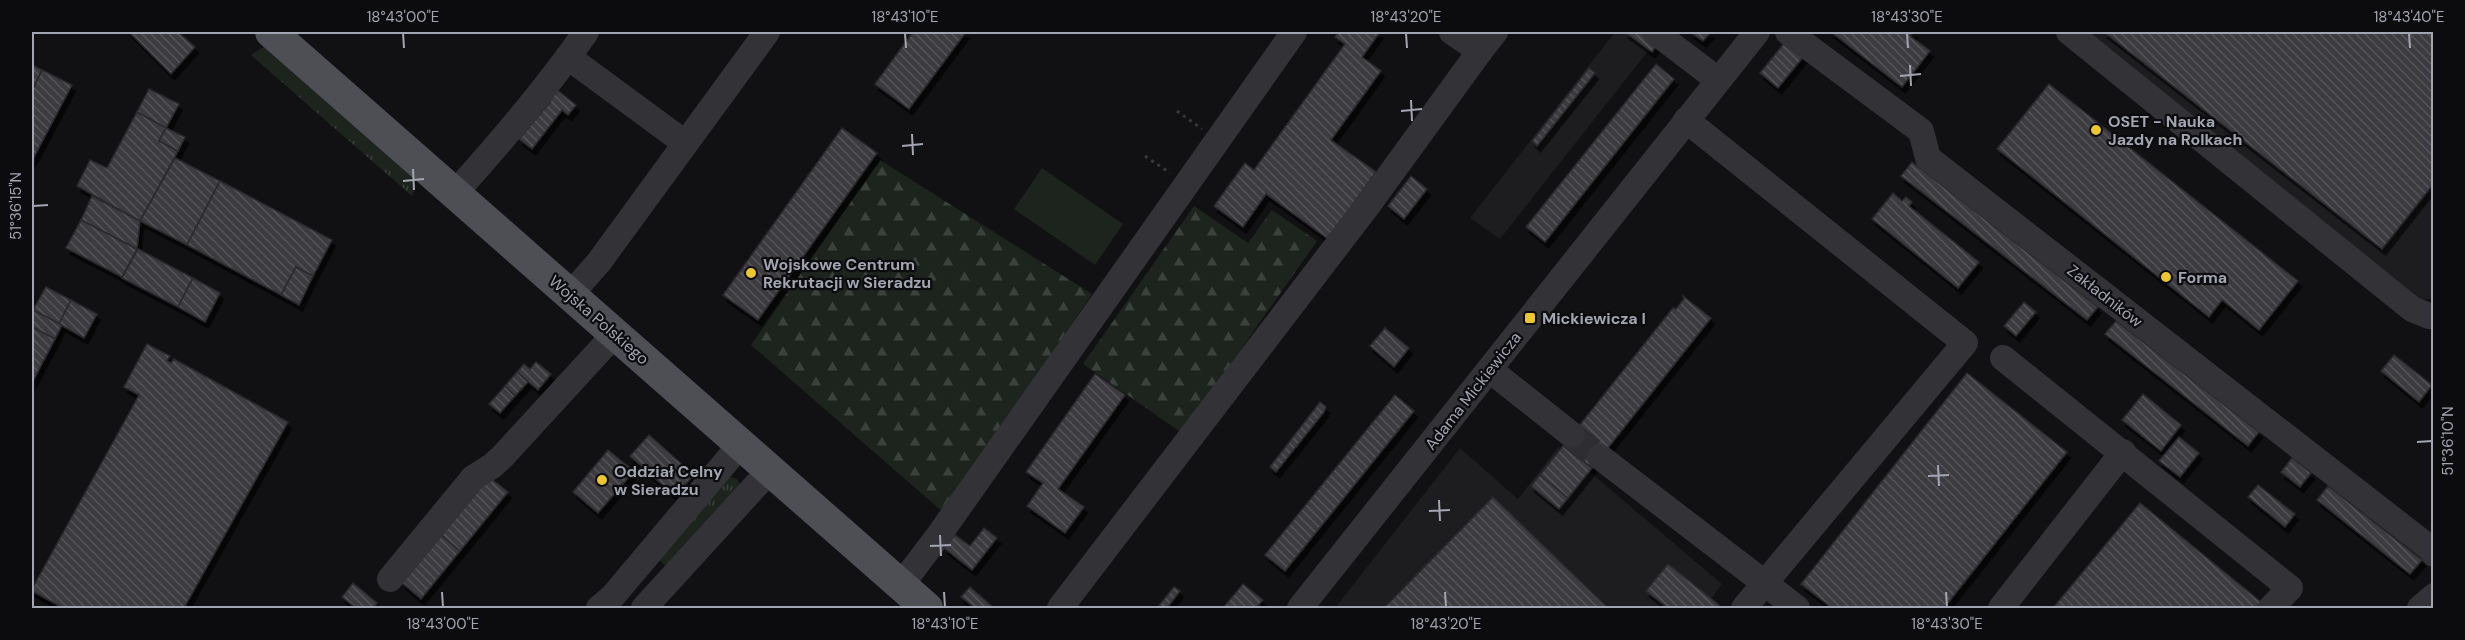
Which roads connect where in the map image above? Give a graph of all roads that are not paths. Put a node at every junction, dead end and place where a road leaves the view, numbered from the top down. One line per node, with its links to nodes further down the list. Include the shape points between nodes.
1 (271, 32): 15 (main road, Wojska Polskiego)
2 (586, 32): 11 (street)
3 (767, 32): 14 (street)
4 (1294, 32): 31 (street)
5 (1452, 32): 10 (street)
6 (1655, 32): 12 (street)
7 (1757, 32): 12 (street, Adama Mickiewicza)
8 (1788, 32): 26 (street, Zakładników, via 1921,131 1928,158)
9 (2069, 32): 17 (street, via 2412,309)
10 (1488, 41): 36 (street)
11 (568, 57): 14 (street); 15 (street)
12 (1718, 80): 13 (street, Adama Mickiewicza)
13 (1686, 120): 20 (street, Adama Mickiewicza); 30 (street, via 1965,343)
14 (685, 143): 16 (street)
15 (454, 194): 16 (main road, Wojska Polskiego)
16 (570, 295): 18 (main road, Wojska Polskiego)
17 (2433, 315)
18 (615, 334): 22 (main road, Wojska Polskiego); 28 (street, via 502,457 473,478)
19 (2004, 358): 23 (street)
20 (1490, 370): 21 (street); 37 (street, Adama Mickiewicza)
21 (1572, 435)
22 (741, 444): 25 (main road, Wojska Polskiego); 27 (street)
23 (2123, 452): 40 (street); 41 (street, via 2290,588)
24 (1600, 457): 30 (street)
25 (770, 470): 29 (street); 31 (main road, Wojska Polskiego)
26 (2433, 554)
27 (645, 558): 29 (street); 33 (street)
28 (390, 579)
29 (669, 582): 34 (street)
30 (1764, 583): 38 (street); 39 (street)
31 (900, 585): 35 (main road, Wojska Polskiego)
32 (2433, 596): 42 (street)
33 (599, 609)
34 (644, 609)
35 (927, 609)
36 (1060, 609)
37 (1300, 609)
38 (1744, 609)
39 (1797, 609)
40 (2001, 609)
41 (2271, 609)
42 (2420, 609)

